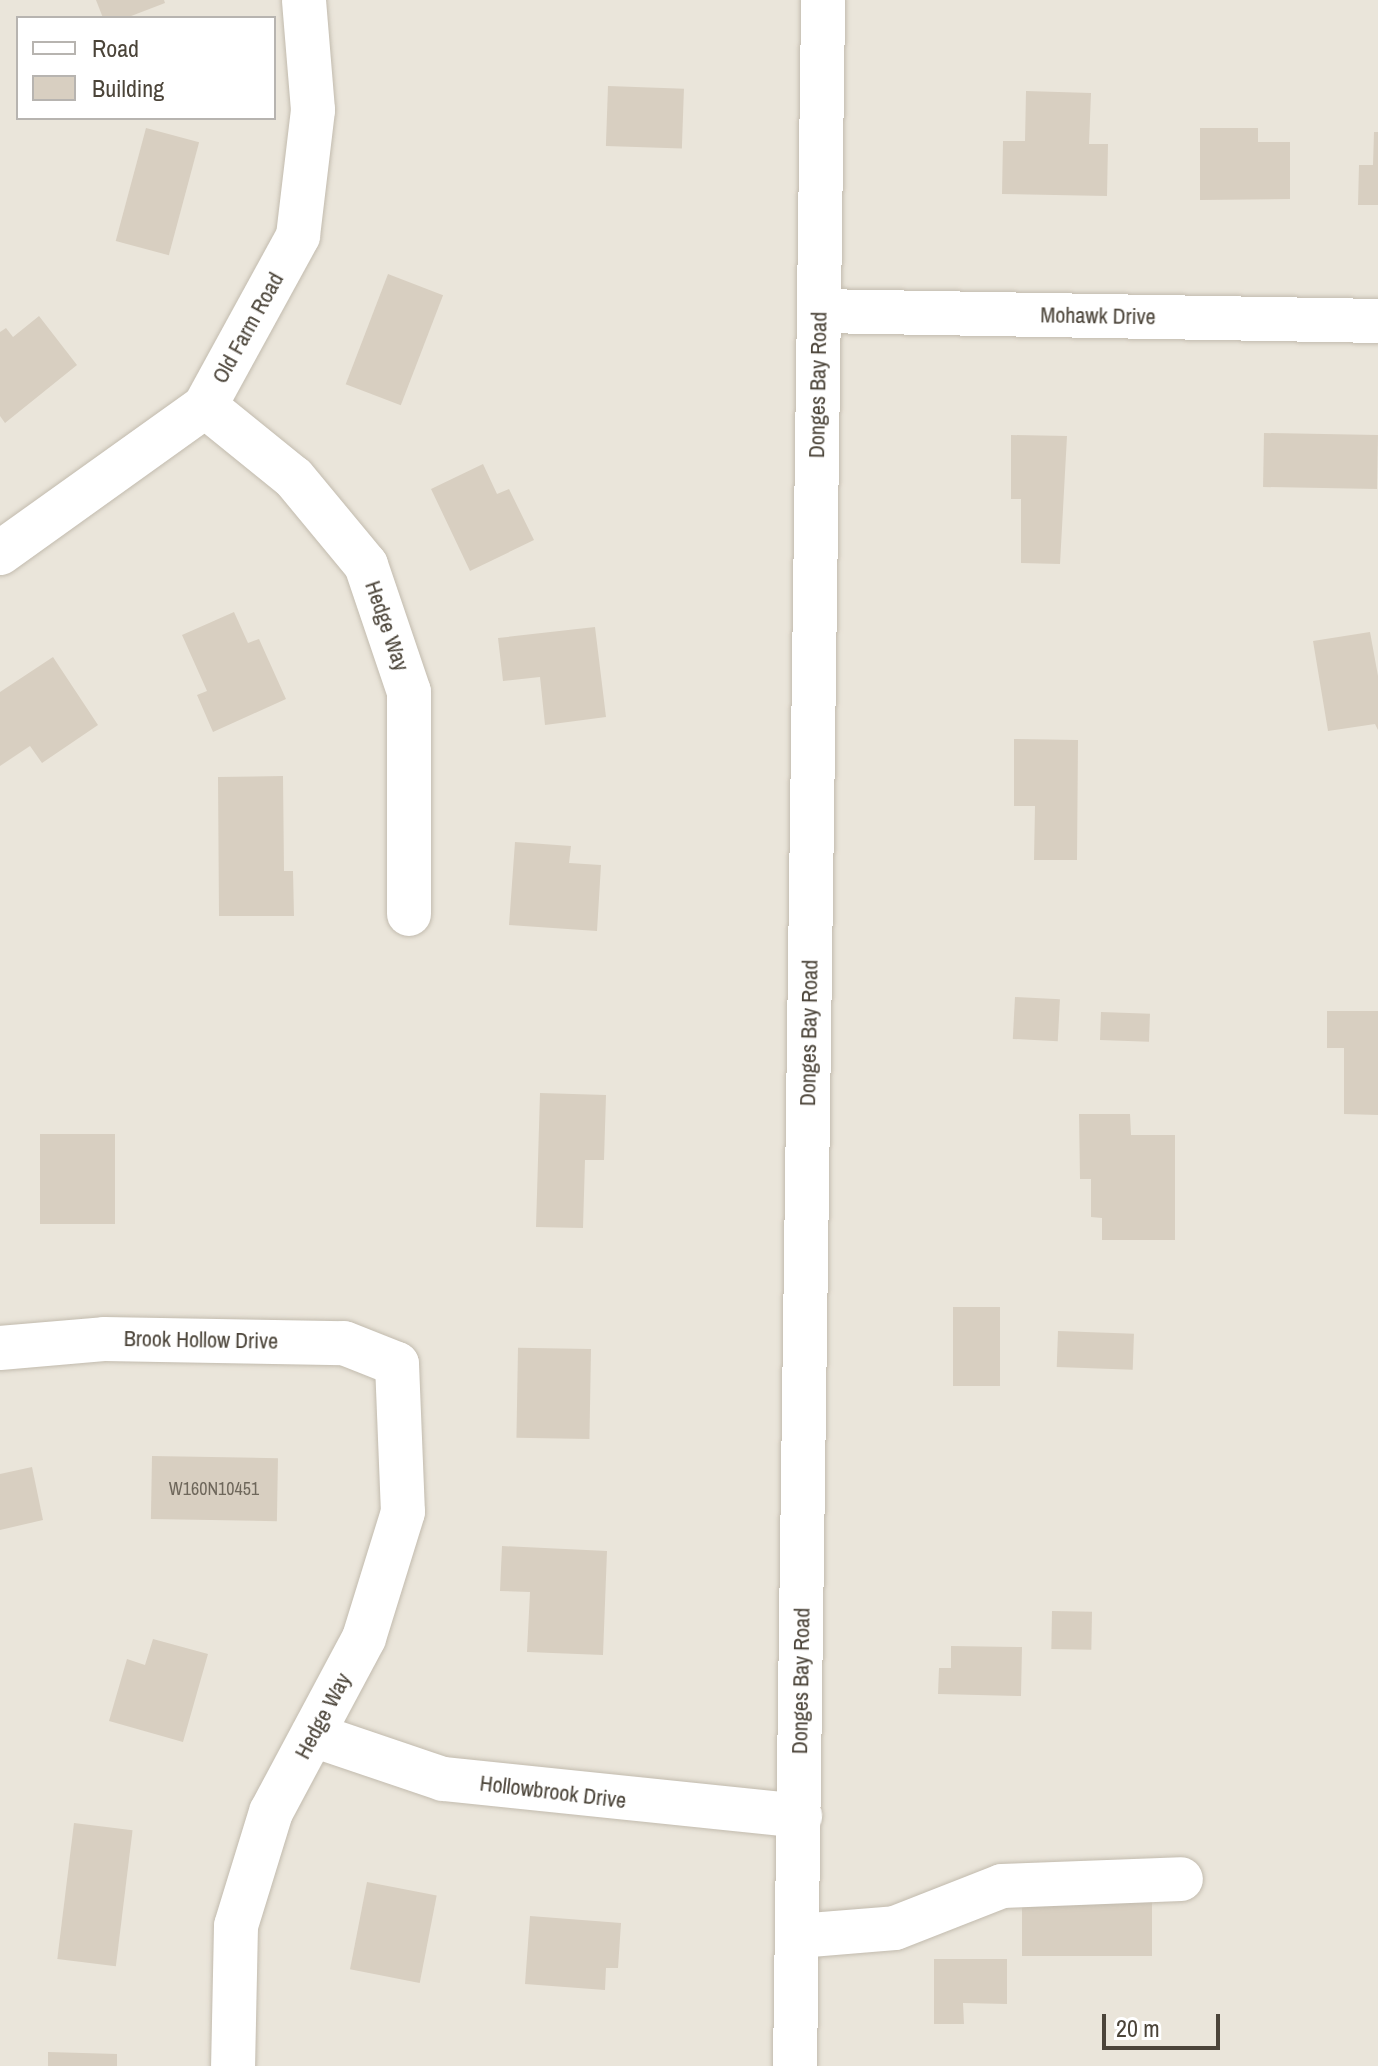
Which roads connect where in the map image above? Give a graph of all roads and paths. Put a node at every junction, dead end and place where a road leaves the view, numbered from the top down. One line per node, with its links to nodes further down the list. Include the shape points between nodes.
1 (304, 0): 5 (street, Old Farm Road, via 313,110 298,236)
2 (823, 0): 3 (street, Donges Bay Road)
3 (819, 311): 4 (street, Mohawk Drive); 11 (street, Donges Bay Road)
4 (1378, 321)
5 (205, 406): 6 (street, Old Farm Road); 7 (street, Hedge Way, via 294,478 366,565 409,692)
6 (0, 553)
7 (409, 914)
8 (0, 1348): 9 (street, Brook Hollow Drive, via 104,1339 344,1343)
9 (397, 1364): 10 (street, Hedge Way, via 403,1512 364,1638)
10 (313, 1735): 11 (street, Hollowbrook Drive, via 443,1779); 14 (street, Hedge Way, via 271,1812 236,1926)
11 (800, 1816): 13 (street, Donges Bay Road)
12 (1181, 1879): 13 (street, via 1002,1886 895,1928)
13 (798, 1936): 15 (street, Donges Bay Road)
14 (233, 2066)
15 (795, 2066)

